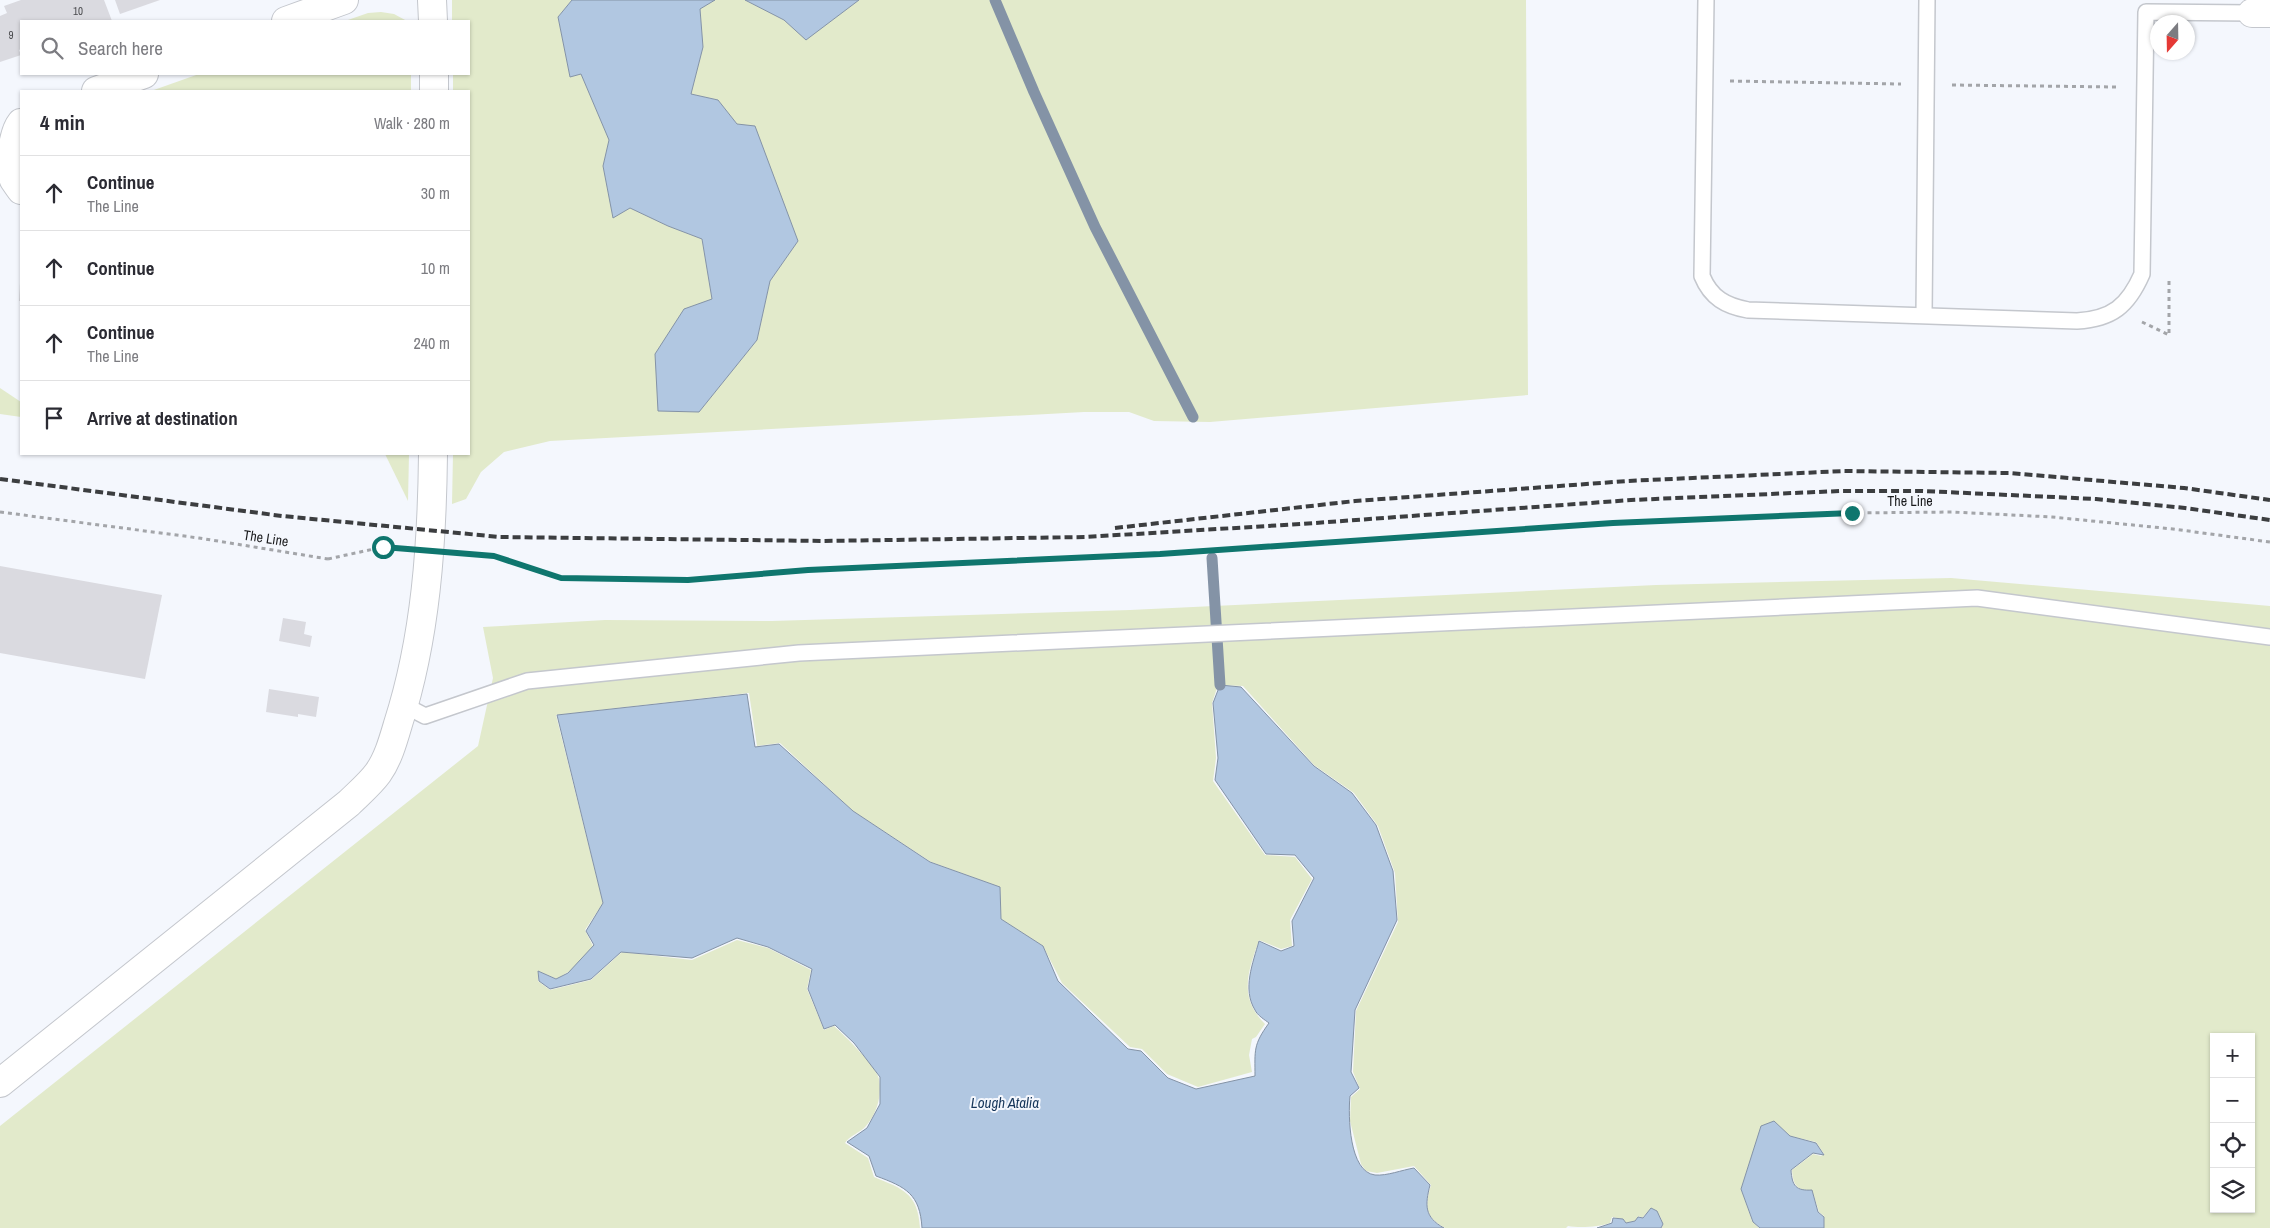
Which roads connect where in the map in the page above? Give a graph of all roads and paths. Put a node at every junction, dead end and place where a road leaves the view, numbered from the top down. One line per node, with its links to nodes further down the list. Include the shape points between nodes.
1 (344, 0): 7 (street)
2 (432, 0): 8 (street)
3 (1706, 0): 15 (lane, via 1702,276 1708,289 1730,306 1748,310)
4 (1927, 0): 15 (lane)
5 (2146, 6): 6 (lane); 15 (lane, via 2142,274 2132,295 2117,309 2097,320)
6 (2261, 13)
7 (289, 20)
8 (433, 20)
9 (141, 75): 11 (street)
10 (434, 75): 12 (street)
11 (99, 90)
12 (434, 90)
13 (20, 124): 14 (street, via 12,160 14,179)
14 (20, 188)
15 (1924, 315)
16 (433, 455): 20 (street, via 426,590)
17 (0, 512): 18 (path, The Line, bridge, via 328,559 383,547 494,556 561,578 688,580 808,570 1160,554 1613,523 1852,513 1952,512 2052,517)
18 (2270, 542)
19 (2270, 637): 20 (lane, via 1977,598 800,653 527,681 425,716)
20 (404, 705): 21 (street, via 384,763 355,797)
21 (0, 1083)

